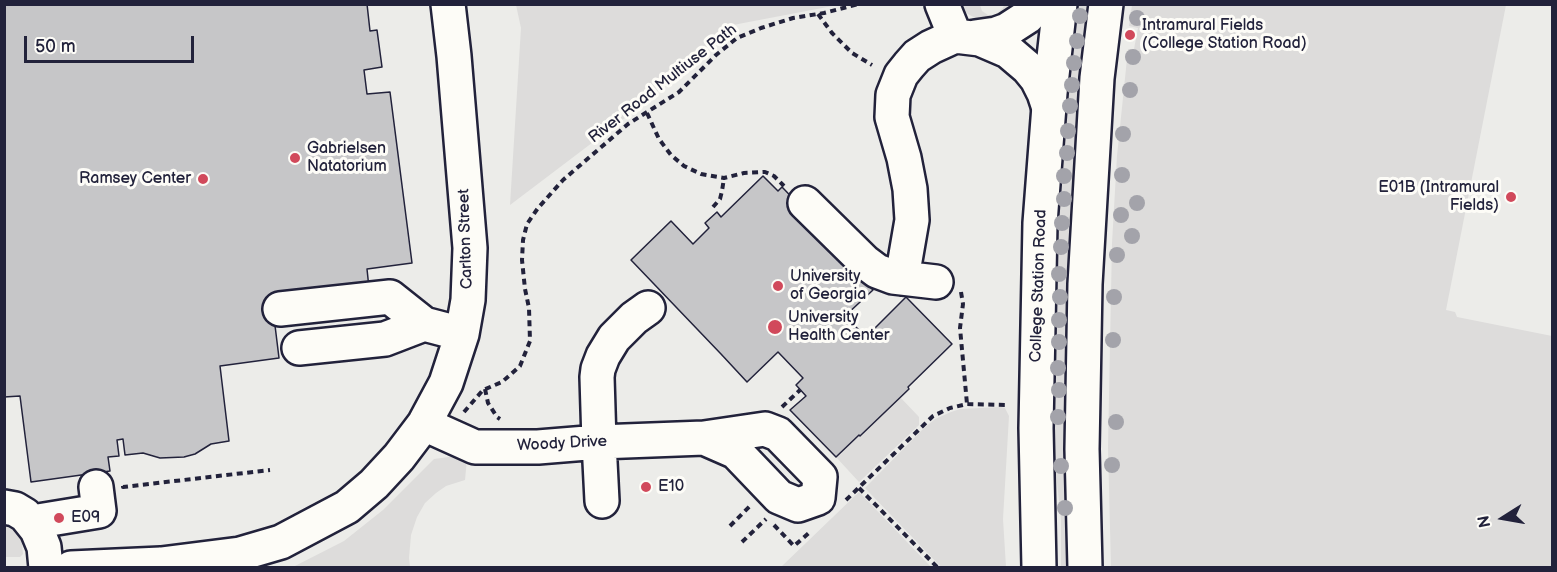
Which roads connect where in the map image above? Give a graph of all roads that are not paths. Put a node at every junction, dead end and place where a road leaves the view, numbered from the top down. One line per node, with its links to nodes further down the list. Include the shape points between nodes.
1 (448, 4): 14 (main road, Carlton Street, via 470,248)
2 (942, 4): 6 (main road)
3 (1040, 4): 6 (main road, via 1006,30)
4 (1060, 4): 7 (main road, College Station Road)
5 (1106, 4): 25 (main road, via 1097,78 1085,284)
6 (965, 36): 7 (main road, via 1008,51 1029,68); 9 (main road, via 931,47 918,56 901,75 893,95 892,117 910,189 912,220)
7 (1049, 108): 24 (main road, College Station Road, via 1039,235)
8 (804, 202): 9 (main road, via 871,267)
9 (902, 278): 10 (main road)
10 (948, 284)
11 (648, 308): 18 (main road, via 614,338 600,363)
12 (280, 309): 13 (main road, via 390,297)
13 (424, 324): 14 (main road); 15 (main road, via 385,339)
14 (462, 334): 16 (main road, Carlton Street, via 446,383)
15 (299, 348)
16 (424, 423): 18 (main road, Woody Drive, via 475,447); 23 (main road, Carlton Street, via 387,471 347,507 281,542 240,554 161,564)
17 (704, 438): 18 (main road, Woody Drive)
18 (599, 442): 20 (main road)
19 (96, 487): 21 (main road, via 99,511)
20 (602, 501)
21 (18, 514): 22 (main road, via 41,538)
22 (46, 567)
23 (71, 567)
24 (1039, 567)
25 (1085, 567)

